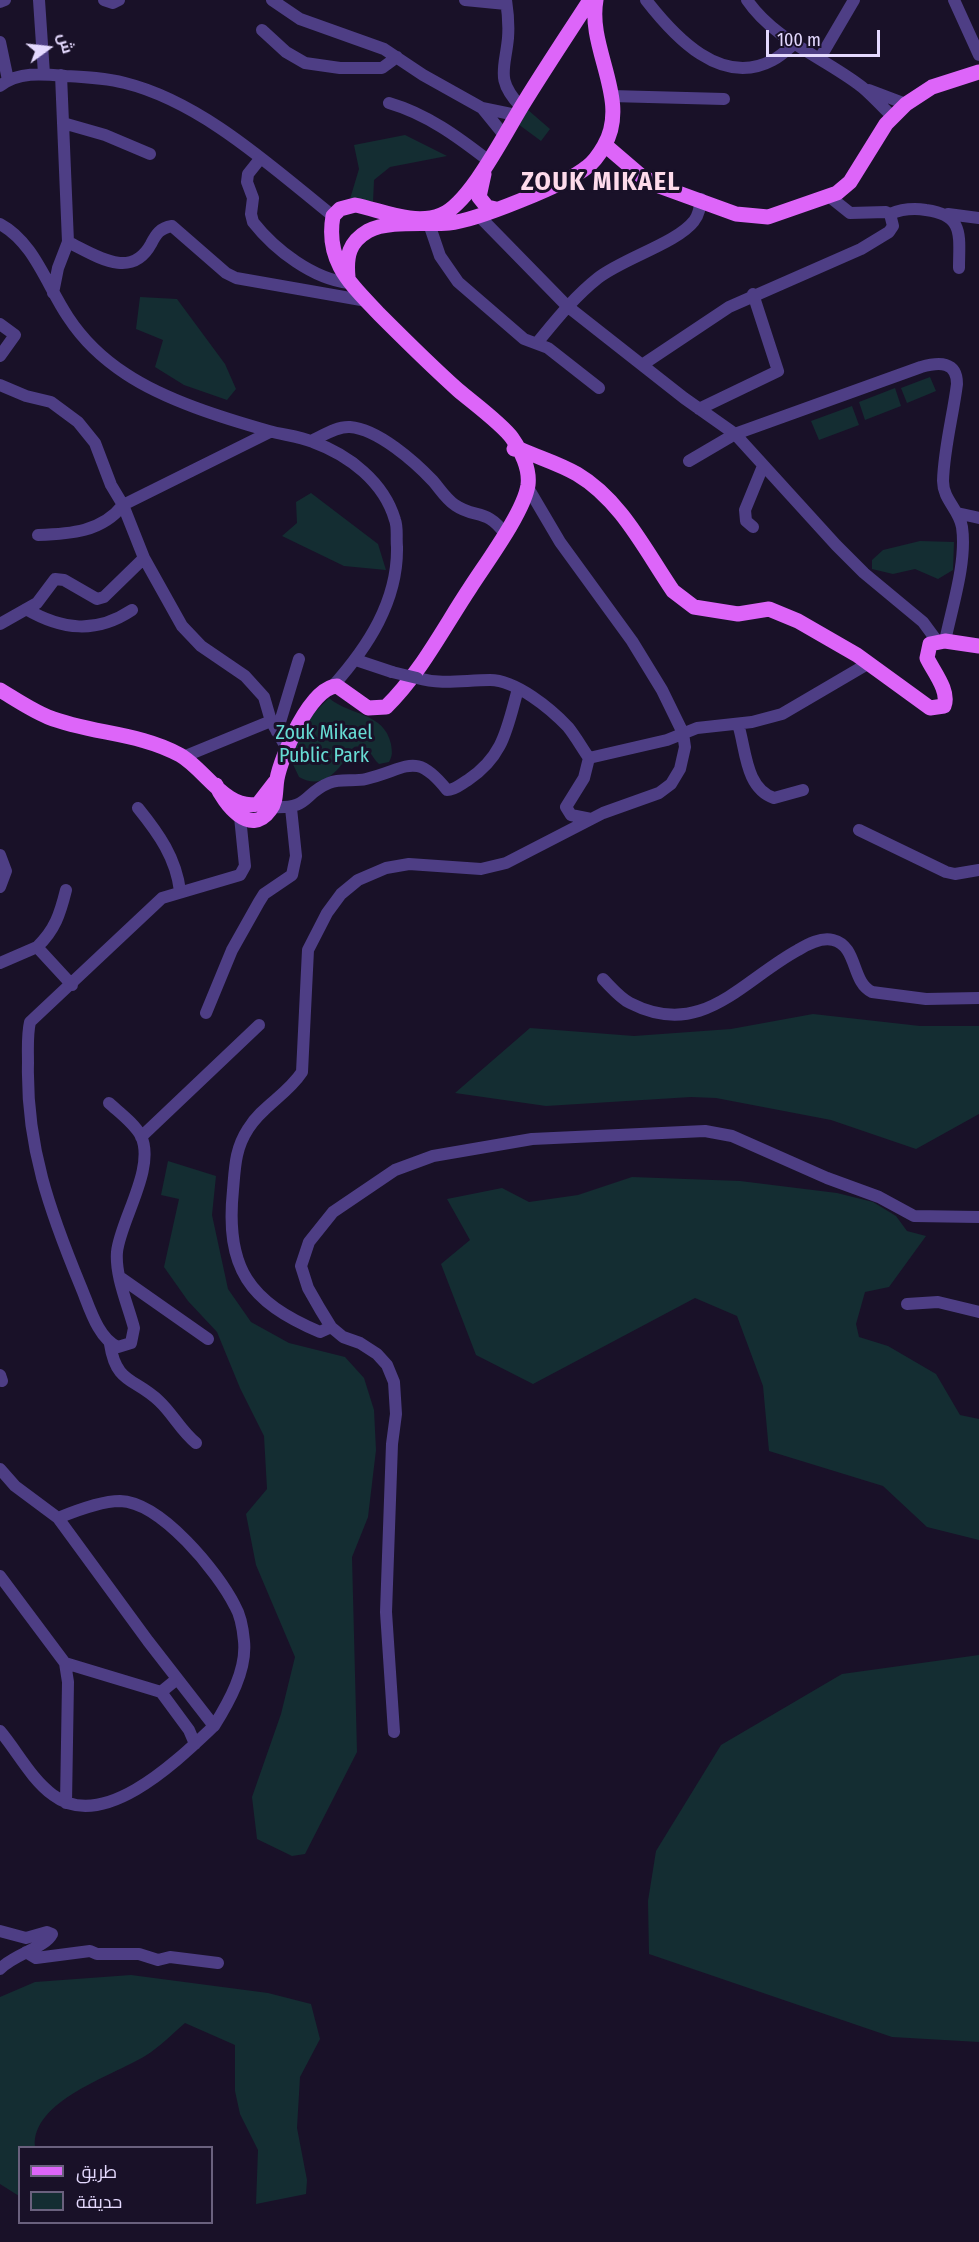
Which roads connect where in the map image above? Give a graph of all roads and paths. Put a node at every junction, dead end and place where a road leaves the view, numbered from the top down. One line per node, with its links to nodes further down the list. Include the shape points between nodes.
1 (5, 0): 14 (street)
2 (39, 0): 26 (street)
3 (104, 0): 4 (street)
4 (118, 0)
5 (272, 0): 23 (street, via 300,19)
6 (465, 0): 15 (street)
7 (590, 0): 17 (main road)
8 (596, 0): 19 (main road)
9 (646, 0): 21 (street, via 686,45 726,65 760,65)
10 (747, 0): 16 (street)
11 (762, 0): 16 (street)
12 (854, 0): 24 (street)
13 (954, 0): 22 (street)
14 (0, 2)
15 (506, 2): 35 (street, via 509,31 502,69)
16 (755, 11): 21 (street)
17 (575, 24): 19 (main road); 35 (main road)
18 (262, 30): 23 (street, via 305,63 382,68)
19 (596, 41): 30 (main road)
20 (0, 42): 28 (street)
21 (795, 43): 24 (street)
22 (979, 55)
23 (397, 57): 34 (street)
24 (819, 58): 29 (street)
25 (979, 72): 33 (main road, via 932,87)
26 (44, 74): 27 (street); 28 (street)
27 (61, 75): 37 (street); 41 (street, via 104,79 151,91 209,122)
28 (4, 78)
29 (862, 87): 33 (street); 36 (street)
30 (611, 96): 31 (street); 39 (main road, via 613,119)
31 (724, 99)
32 (389, 103): 42 (street, via 426,117 462,139)
33 (906, 104): 36 (main road)
34 (482, 108): 35 (street); 38 (street)
35 (518, 111): 38 (main road)
36 (892, 116): 43 (main road, via 850,182)
37 (63, 123): 40 (street); 55 (street)
38 (504, 135): 42 (main road)
39 (605, 145): 44 (main road, via 652,183); 45 (main road, via 588,167 570,179)
40 (150, 154)
41 (260, 159): 48 (street); 58 (street, via 248,174 247,182 253,198 253,222 311,270)
42 (488, 162): 45 (main road, via 478,192 484,205); 52 (main road, via 451,208)
43 (830, 197): 44 (main road, via 757,218); 46 (street, via 850,213)
44 (701, 199): 62 (street, via 692,224 615,266)
45 (496, 209): 49 (main road)
46 (890, 214): 47 (street, via 915,208); 60 (street, via 893,226 881,238)
47 (948, 214): 50 (street); 57 (street, via 956,225)
48 (333, 216): 51 (main road, via 340,209 355,205); 54 (main road)
49 (479, 216): 52 (main road); 62 (street)
50 (979, 218)
51 (384, 219): 52 (main road); 56 (main road)
52 (427, 222): 64 (street, via 440,256 458,282 524,339)
53 (0, 224): 59 (street, via 22,240)
54 (332, 236): 56 (main road, via 340,247); 58 (main road, via 341,270)
55 (68, 242): 59 (street); 61 (street, via 111,263 129,263 142,256 160,229 172,226 236,278)
56 (351, 248): 58 (main road, via 347,261)
57 (959, 268)
58 (349, 283): 61 (main road)
59 (54, 293): 70 (street, via 79,334 125,374 168,395)
60 (753, 294): 66 (street); 69 (street, via 778,371)
61 (367, 301): 73 (main road)
62 (567, 306): 64 (street); 66 (street)
63 (0, 324): 65 (street, via 15,335)
64 (537, 343): 68 (street)
65 (0, 356)
66 (642, 365): 69 (street)
67 (0, 384): 78 (street, via 51,402 78,422 95,443)
68 (599, 388)
69 (699, 409): 71 (street)
70 (270, 432): 72 (street); 78 (street)
71 (735, 434): 74 (street); 76 (street); 80 (street, via 921,367 949,365 957,384 943,482 948,502)
72 (311, 441): 83 (street, via 339,428 363,431 413,460 453,504 482,513); 92 (street, via 344,457 380,488 396,522 393,587 379,622)
73 (511, 443): 75 (main road, via 528,447); 77 (main road, via 523,459); 79 (main road, via 521,472)
74 (689, 461)
75 (559, 466): 77 (main road); 93 (main road, via 589,481 609,498 674,591 694,607 728,613 774,611 817,630)
76 (763, 466): 82 (street, via 745,510 746,522); 89 (street, via 842,551)
77 (528, 485): 79 (main road)
78 (123, 505): 84 (street, via 93,528); 85 (street)
79 (523, 505): 83 (main road); 100 (street, via 650,668)
80 (957, 513): 81 (street); 89 (street, via 962,539 958,584)
81 (979, 518)
82 (753, 527)
83 (505, 534): 94 (main road, via 386,707 368,708 344,689)
84 (38, 535)
85 (144, 558): 86 (street, via 101,598 59,578); 97 (street, via 182,626 201,646 245,676 264,698)
86 (26, 609): 87 (street, via 59,626 81,627 107,623); 88 (street)
87 (132, 610)
88 (0, 624)
89 (941, 641): 90 (main road); 93 (main road, via 930,644 927,658 945,692 944,706 939,708 922,703)
90 (979, 646)
91 (299, 659): 99 (street)
92 (356, 660): 94 (street); 95 (street, bridge, via 433,682 493,680)
93 (869, 663): 98 (street, via 790,711)
94 (332, 687): 101 (main road, via 314,702)
95 (518, 689): 103 (street, via 559,719); 108 (street, via 500,750 477,774 454,788 447,790 430,770 415,765 367,779 329,783)
96 (0, 690): 102 (main road, via 48,717 140,738)
97 (271, 721): 99 (street); 102 (street)
98 (738, 724): 100 (street); 105 (street, via 750,774 757,786 774,798)
99 (277, 732): 101 (street)
100 (683, 733): 103 (street); 110 (street, via 683,759 665,789)
101 (286, 747): 104 (main road)
102 (183, 757): 109 (main road, via 216,785 224,802)
103 (589, 758): 110 (street, via 584,778 566,807 571,815)
104 (276, 779): 106 (main road); 109 (main road, via 258,804)
105 (803, 790)
106 (272, 807): 108 (street); 109 (main road, via 259,818)
107 (138, 808): 116 (street, via 155,829 177,869)
108 (291, 808): 122 (street, via 296,856 292,875 264,894 259,902 232,950)
109 (241, 811): 116 (street, via 245,866 240,875)
110 (591, 819): 130 (street, via 517,859 495,866 481,869 409,864 372,872 341,894 314,935 306,961 302,1072 291,1087 258,1115 241,1142 235,1160 231,1230 241,1271 258,1294 303,1325 320,1332)
111 (859, 830): 113 (street, via 946,872)
112 (0, 855): 114 (street, via 6,871)
113 (979, 870)
114 (0, 887)
115 (66, 890): 117 (street, via 60,917 50,935)
116 (180, 891): 120 (street, via 147,910)
117 (37, 947): 118 (street); 120 (street)
118 (0, 963)
119 (603, 979): 121 (street, via 629,1003 671,1017 696,1013 728,999 803,947 820,940 834,940 848,951 864,989 926,999)
120 (72, 985): 132 (street, via 30,1022 28,1102 34,1150 48,1206 87,1301)
121 (979, 998)
122 (206, 1013)
123 (259, 1025): 125 (street)
124 (109, 1103): 125 (street)
125 (141, 1137): 127 (street, via 140,1184 118,1249)
126 (979, 1217): 130 (street, via 906,1214 879,1197 719,1132 532,1139 472,1148 433,1156 395,1170 333,1212 309,1242 301,1266 308,1288)
127 (121, 1278): 131 (street); 132 (street, via 133,1337 125,1346)
128 (907, 1304): 129 (street, via 938,1302)
129 (979, 1312)
130 (332, 1327): 144 (street, via 377,1354 394,1382 396,1414 386,1612)
131 (208, 1339)
132 (110, 1344): 133 (street, via 112,1358 124,1377 157,1399)
133 (196, 1443)
134 (3, 1475): 135 (street)
135 (58, 1518): 139 (street); 142 (street, via 112,1502 138,1506 177,1533 225,1588 237,1608 245,1644 233,1691)
136 (0, 1576): 137 (street)
137 (65, 1663): 138 (street); 140 (street)
138 (87, 1669): 140 (street, via 75,1673); 141 (street)
139 (177, 1679): 141 (street); 142 (street)
140 (68, 1682): 146 (street)
141 (161, 1692): 145 (street)
142 (214, 1726): 145 (street)
143 (0, 1731): 146 (street, via 39,1781)
144 (394, 1732)
145 (195, 1744): 146 (street, via 158,1776 129,1793 99,1803)
146 (66, 1803)
147 (0, 1931): 148 (street, via 26,1938 52,1932 47,1940)
148 (26, 1952): 149 (street, via 36,1958 90,1951); 150 (street, via 9,1959)
149 (218, 1963)
150 (0, 1969)

